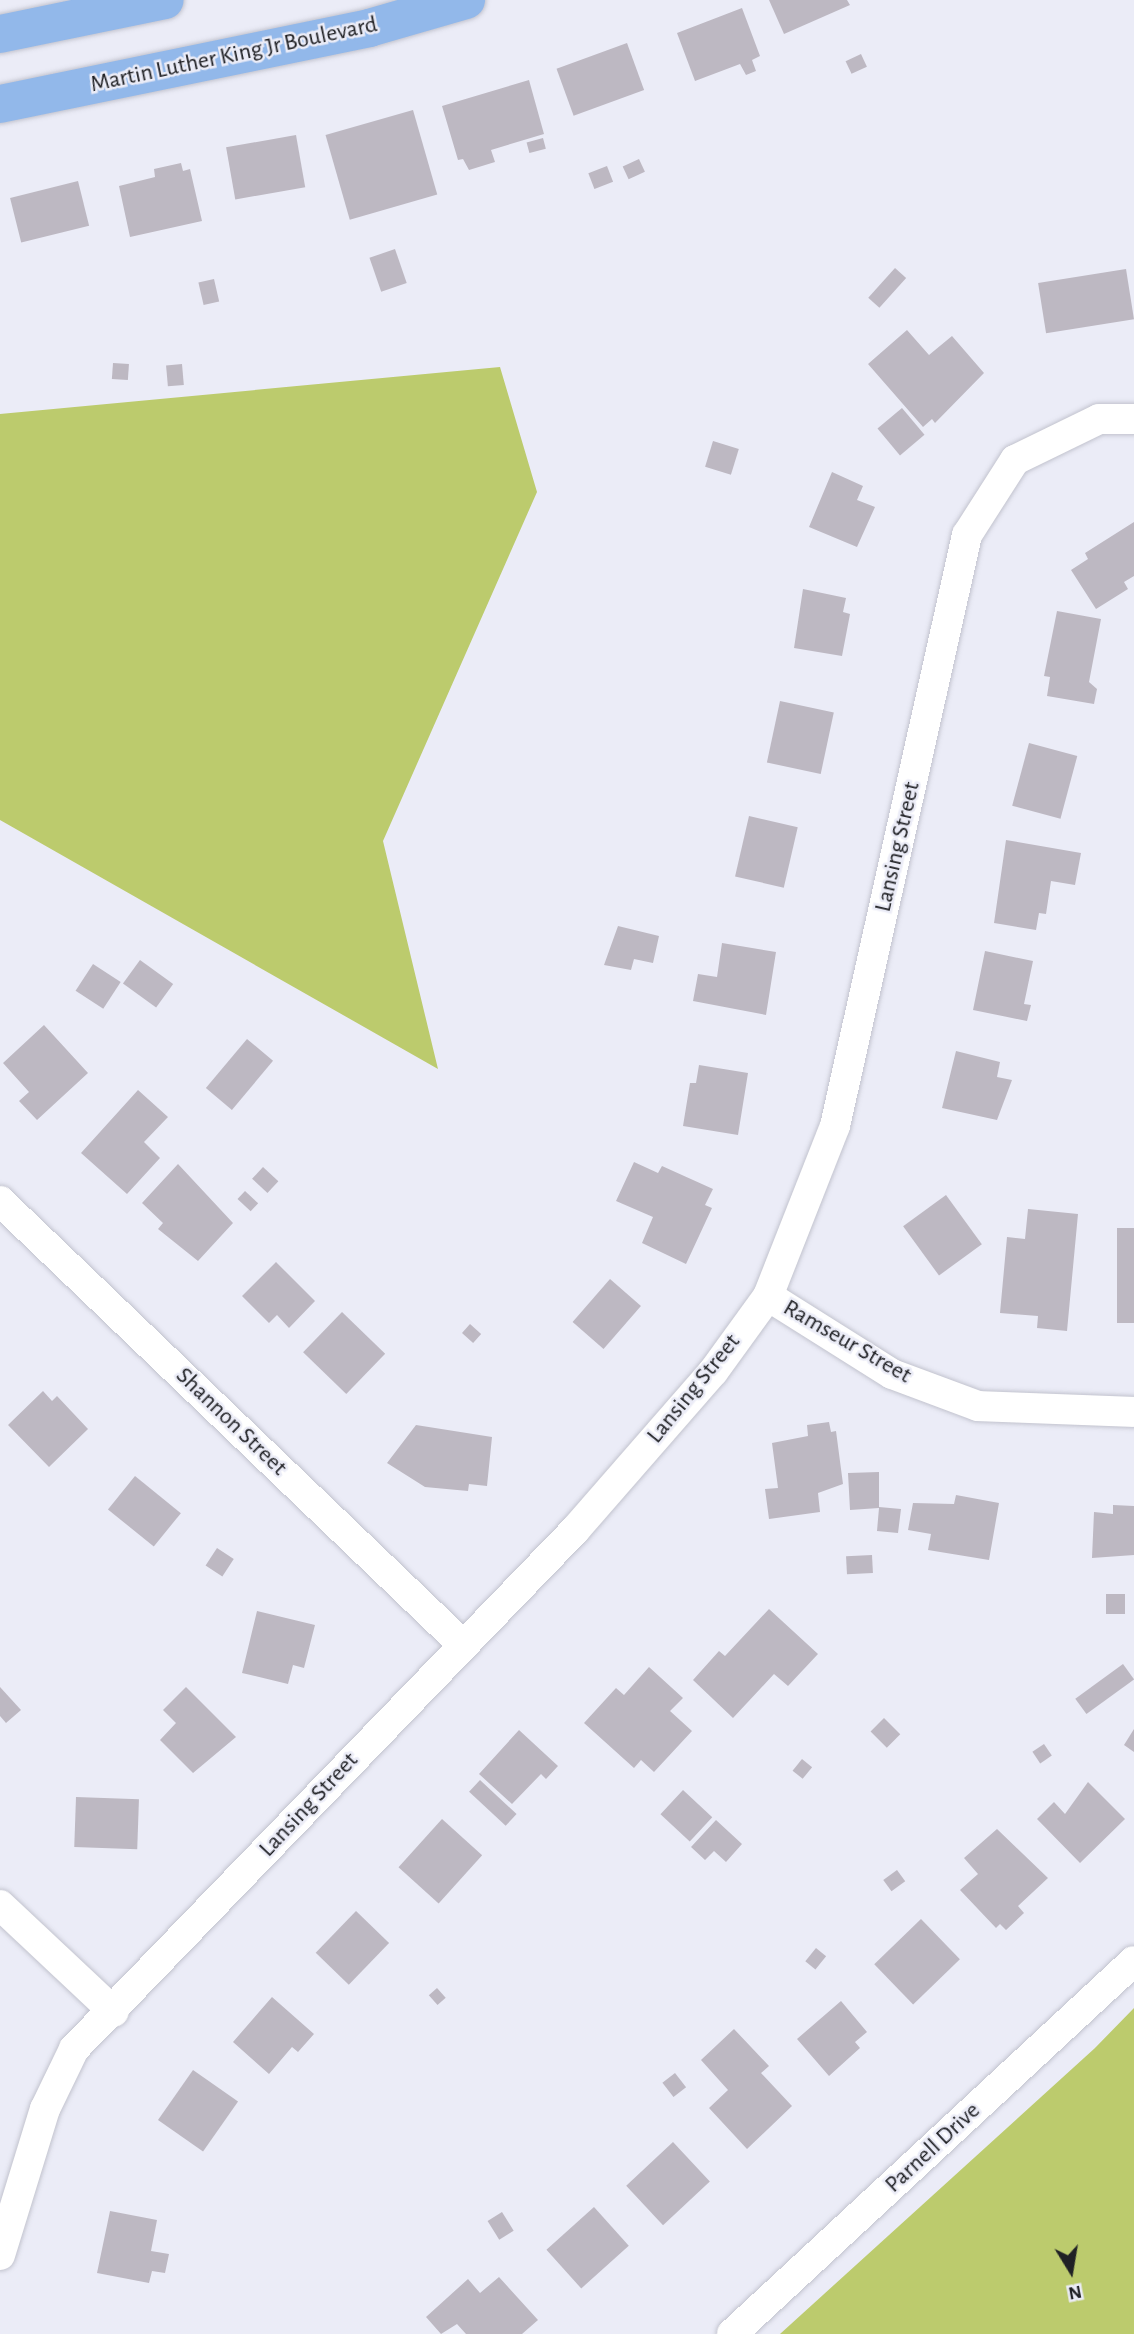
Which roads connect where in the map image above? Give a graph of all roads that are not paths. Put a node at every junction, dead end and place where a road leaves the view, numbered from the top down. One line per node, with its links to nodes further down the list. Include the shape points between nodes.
1 (165, 0): 3 (main road)
2 (466, 0): 4 (main road, Martin Luther King Jr Boulevard, via 369,27)
3 (0, 34)
4 (0, 104)
5 (1134, 419): 7 (street, Lansing Street, via 1099,419 1015,460 967,535 835,1126)
6 (0, 1201): 9 (street, Shannon Street)
7 (768, 1296): 8 (street, Ramseur Street, via 892,1374 978,1406); 9 (street, Lansing Street, via 713,1372 584,1520)
8 (1134, 1412)
9 (461, 1643): 12 (street, Lansing Street)
10 (0, 1905): 12 (street)
11 (1134, 1961): 14 (street, Parnell Drive)
12 (114, 2012): 13 (street, Lansing Street, via 74,2049 51,2097)
13 (0, 2255)
14 (732, 2334)

